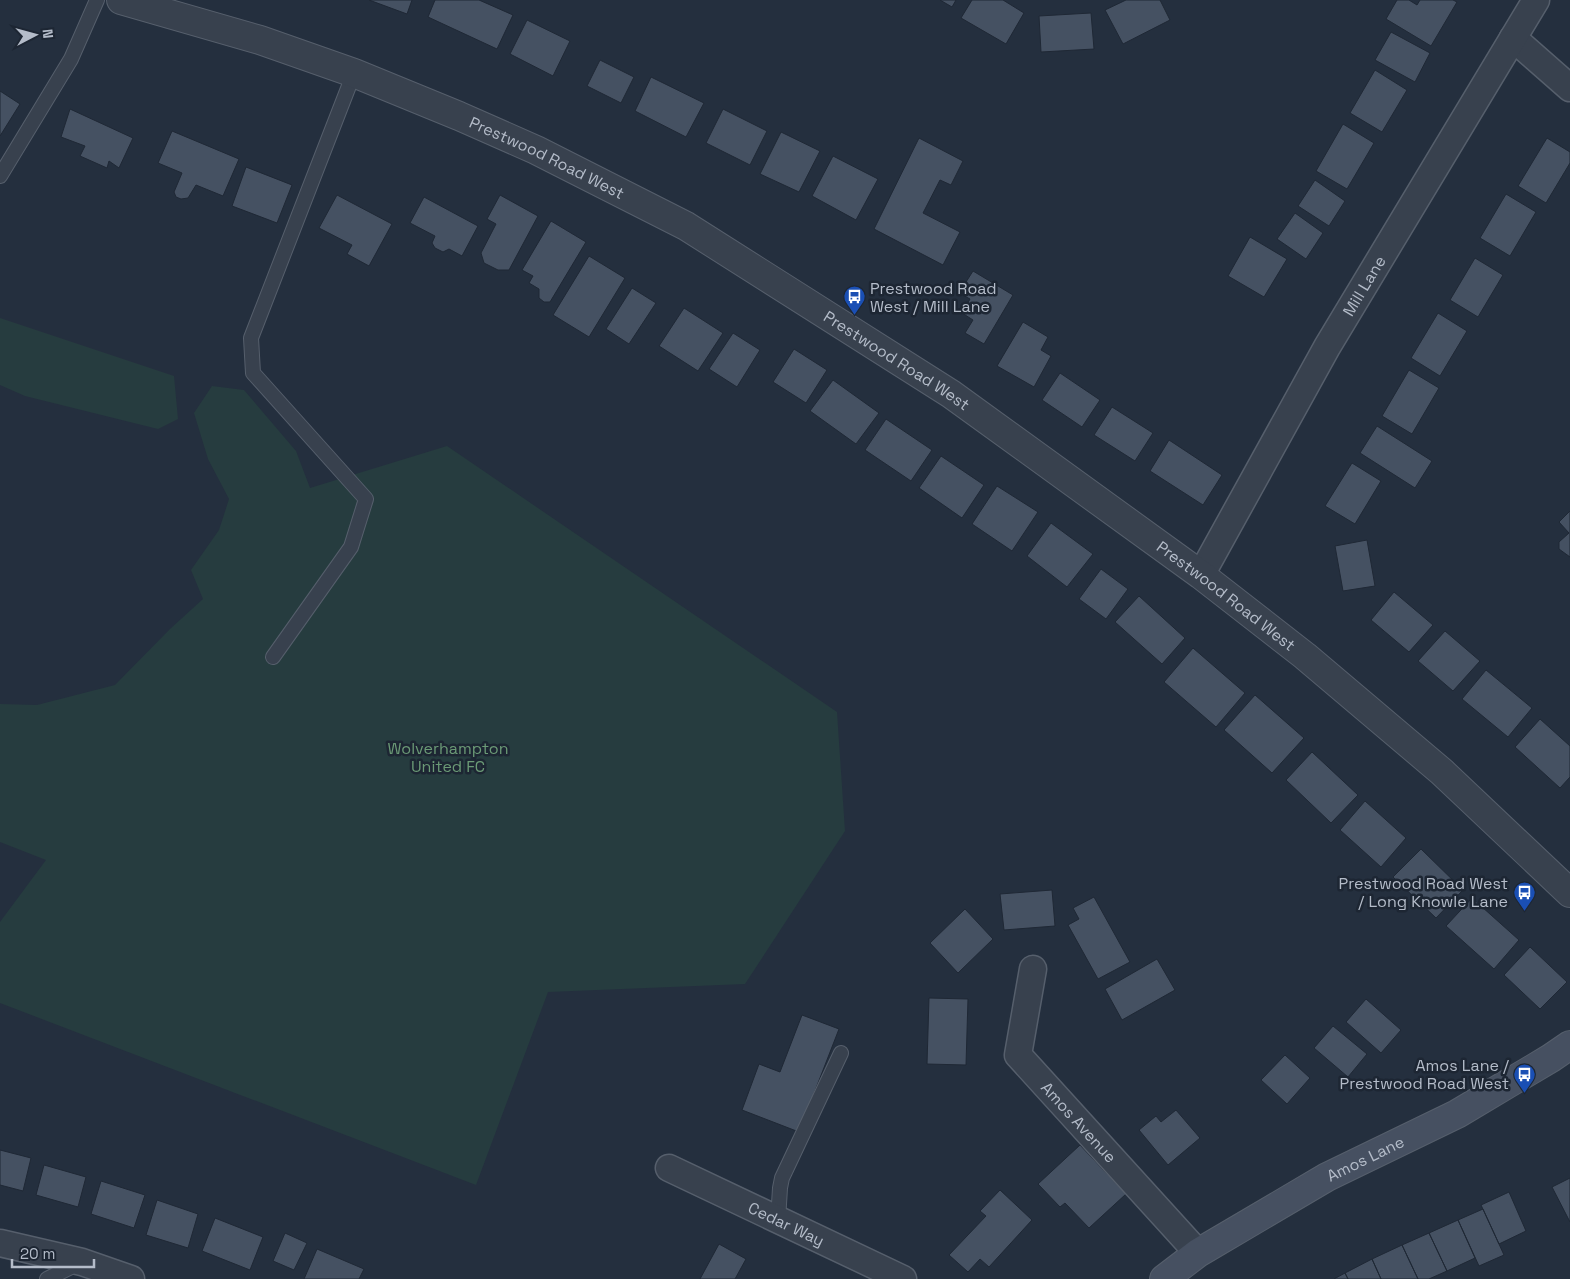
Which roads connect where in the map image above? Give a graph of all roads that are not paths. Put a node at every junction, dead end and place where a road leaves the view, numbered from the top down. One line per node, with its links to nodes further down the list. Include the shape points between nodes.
1 (97, 0): 7 (lane, via 70,59)
2 (121, 0): 5 (street, Prestwood Road West, via 260,40)
3 (1536, 0): 4 (street, Mill Lane)
4 (1513, 38): 6 (street); 8 (street, Mill Lane, via 1327,347)
5 (354, 73): 8 (street, Prestwood Road West, via 536,150 686,226 951,394); 9 (lane, via 251,338 253,373 366,499 351,547)
6 (1570, 88)
7 (0, 176)
8 (1201, 575): 10 (street, Prestwood Road West, via 1305,656 1442,772)
9 (273, 657)
10 (1570, 893)
11 (1033, 969): 17 (street, Amos Avenue, via 1018,1055)
12 (1569, 1048): 17 (main road, Amos Lane, via 1457,1114 1326,1177)
13 (841, 1053): 15 (lane, via 782,1178)
14 (669, 1168): 15 (street, Cedar Way)
15 (778, 1220): 21 (street, Cedar Way)
16 (0, 1243): 18 (street)
17 (1198, 1253): 22 (main road, Amos Lane)
18 (82, 1262): 19 (lane); 20 (street)
19 (47, 1279)
20 (131, 1279)
21 (903, 1279)
22 (1164, 1279)

